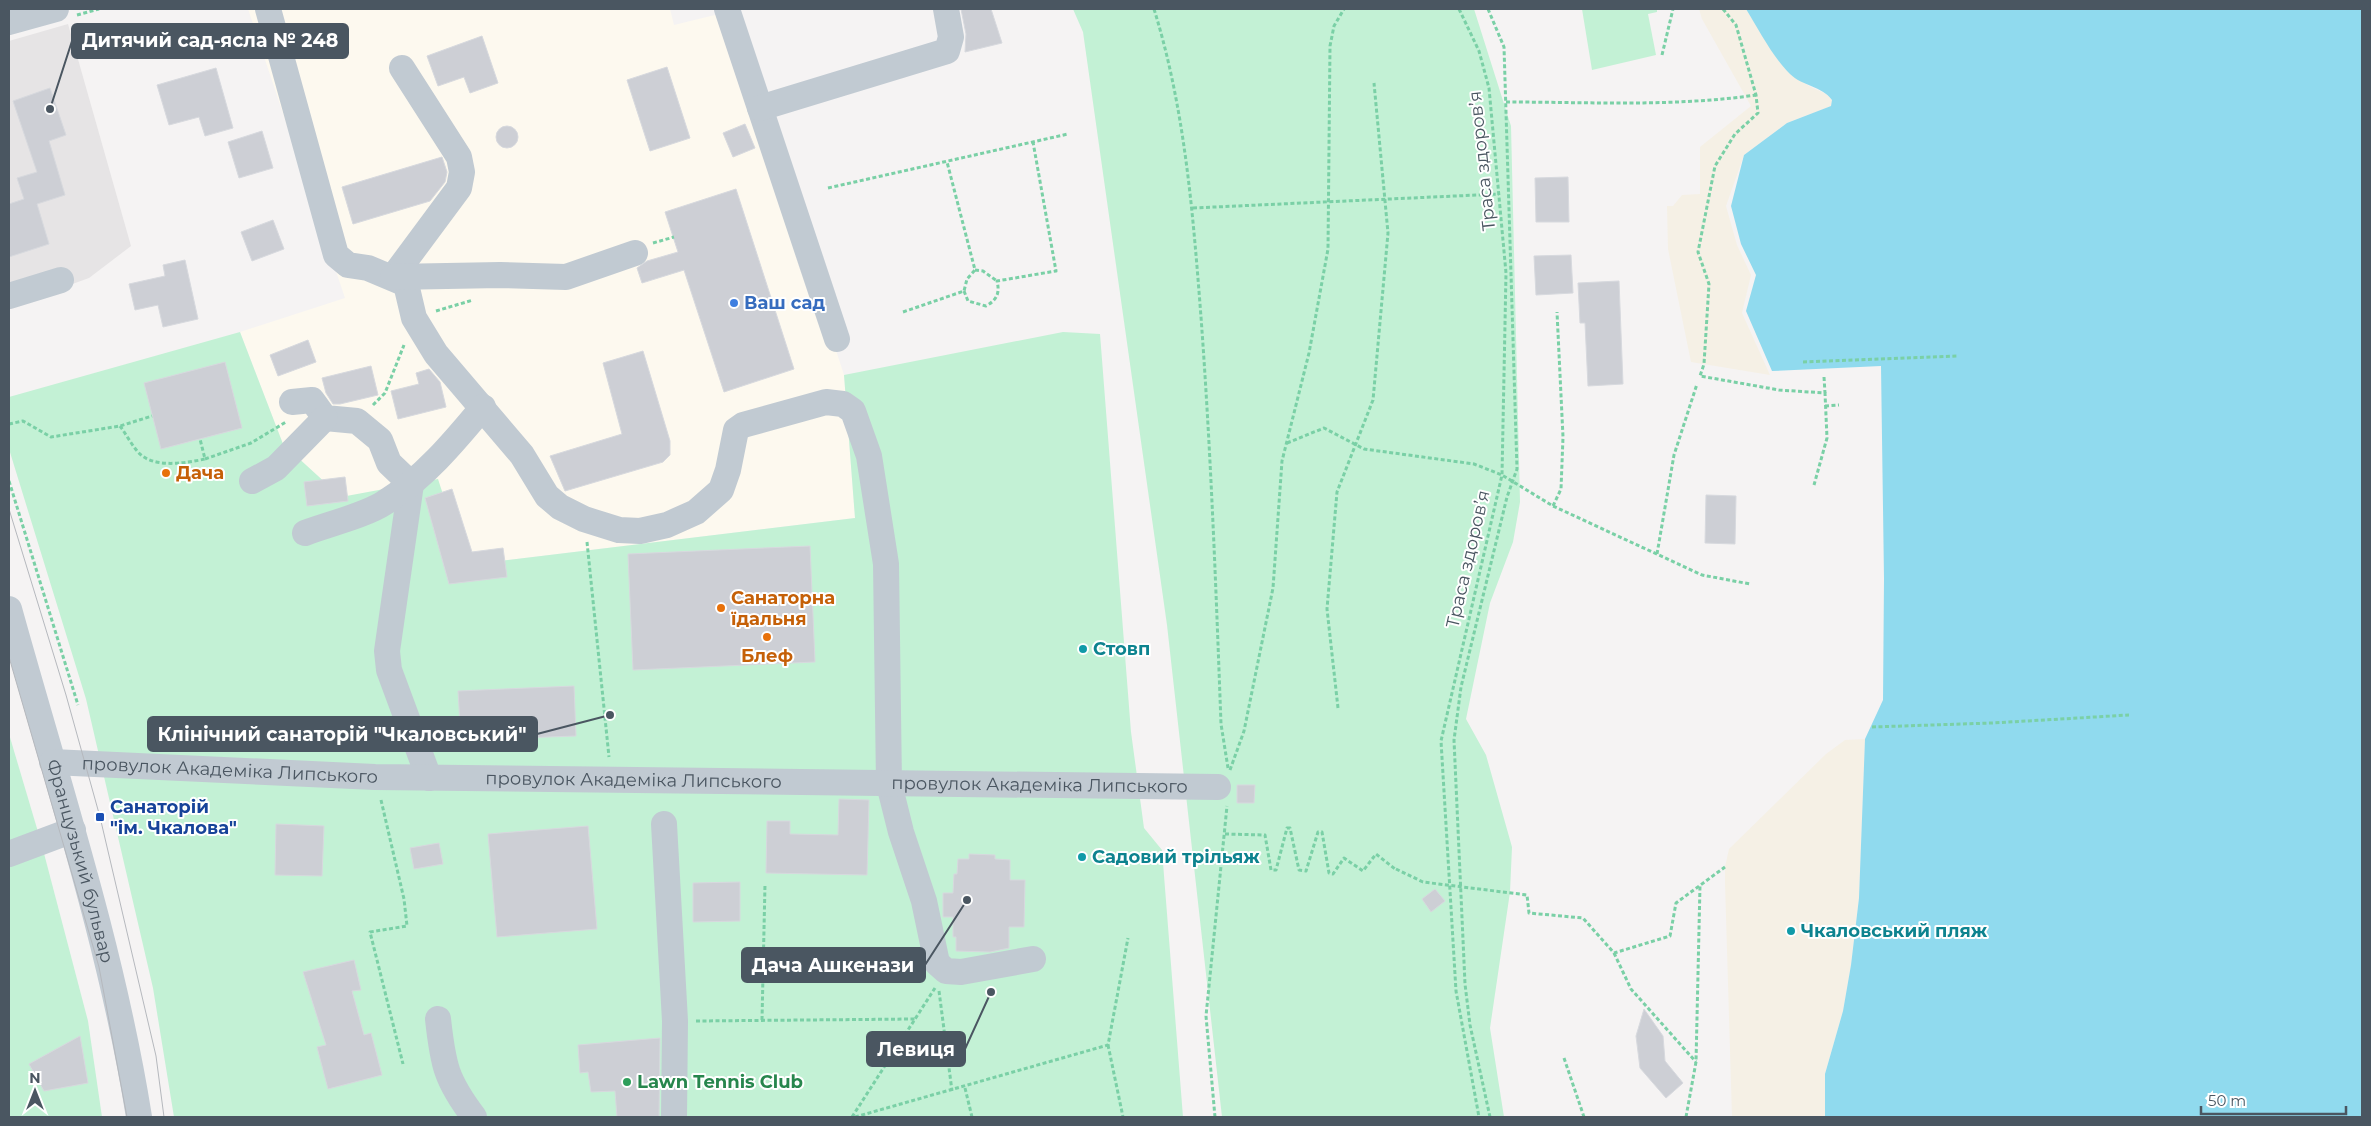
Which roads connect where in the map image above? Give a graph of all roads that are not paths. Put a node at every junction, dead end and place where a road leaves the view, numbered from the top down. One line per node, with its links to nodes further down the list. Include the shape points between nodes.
1 (56, 9): 5 (street)
2 (268, 9): 9 (street, via 336,255 348,265)
3 (727, 9): 7 (street)
4 (946, 9): 7 (street, via 951,37 946,51)
5 (9, 22)
6 (402, 68): 9 (street, via 459,157 462,172 459,188)
7 (760, 108): 12 (street)
8 (641, 249): 9 (street, via 566,278 500,275)
9 (393, 277): 14 (street, via 406,284 414,318 436,354)
10 (60, 280): 11 (street)
11 (9, 296)
12 (837, 339)
13 (292, 402): 15 (street, via 312,400)
14 (484, 407): 17 (street); 22 (street, via 522,455 546,496 584,520 619,530 640,531 667,525 696,512 721,490 736,430 743,425 826,402 843,404 853,411 870,456 886,564)
15 (325, 418): 16 (street, via 276,468); 17 (street, via 357,422 380,440 389,463)
16 (252, 481)
17 (411, 484): 18 (street, via 383,504); 21 (street, via 387,651 389,670)
18 (305, 533)
19 (9, 609): 20 (street, Французький бульвар)
20 (52, 762): 21 (street, провулок Академіка Липського); 25 (street, Французький бульвар)
21 (429, 778): 22 (street, провулок Академіка Липського)
22 (889, 784): 23 (street, провулок Академіка Липського); 27 (street, via 924,901 936,963 946,970 961,972)
23 (1225, 786)
24 (664, 824): 31 (street, via 675,1021)
25 (72, 830): 26 (street); 29 (street, Французький бульвар, via 129,1052)
26 (9, 854)
27 (1032, 959)
28 (438, 1019): 30 (street, via 442,1061 456,1093)
29 (139, 1117)
30 (474, 1117)
31 (674, 1117)

